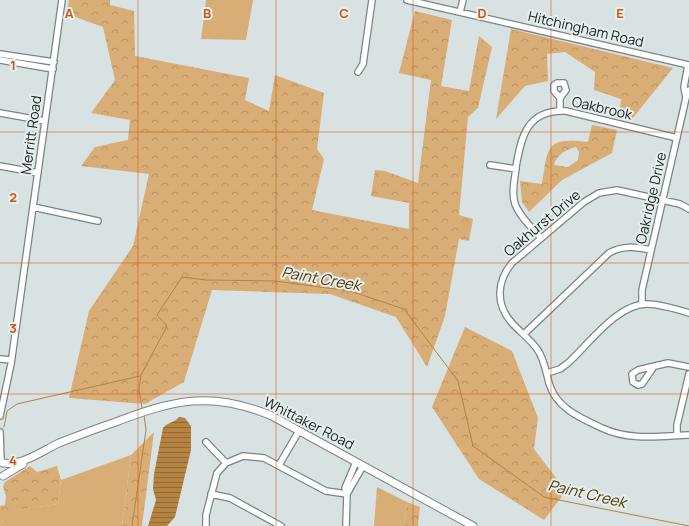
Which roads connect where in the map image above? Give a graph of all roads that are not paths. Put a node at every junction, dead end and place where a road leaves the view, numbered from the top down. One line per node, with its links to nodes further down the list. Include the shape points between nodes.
1 (62, 0): 8 (street, Merritt Road)
2 (372, 0): 11 (street, via 363,64)
3 (407, 0): 5 (street, Hitchingham Road)
4 (462, 0): 5 (street)
5 (460, 12): 9 (street, Hitchingham Road)
6 (0, 54): 8 (street)
7 (0, 60): 10 (street)
8 (54, 62): 10 (street, Merritt Road)
9 (688, 65): 14 (street, Oakridge Drive, via 684,87)
10 (53, 69): 17 (street, Merritt Road)
11 (358, 72)
12 (689, 90): 14 (street, Oakridge Drive)
13 (560, 98): 15 (street)
14 (686, 98): 18 (street, Oakridge Drive)
15 (560, 111): 18 (street, Oakbrook); 21 (street, Oakbrook, via 542,116 528,126 521,138)
16 (0, 113): 17 (street)
17 (45, 122): 22 (street, Merritt Road)
18 (677, 138): 23 (street, Oakridge Drive)
19 (490, 165): 21 (street)
20 (0, 166): 22 (street)
21 (516, 169): 27 (street, Oakbrook, via 513,193 515,204)
22 (38, 174): 24 (street, Merritt Road)
23 (663, 200): 25 (street, Oakhurst Drive); 27 (street, Oakhurst Drive, via 617,190 600,193 584,202); 28 (street, Oakridge Drive)
24 (33, 207): 26 (street); 33 (street, Merritt Road)
25 (689, 209)
26 (98, 221)
27 (541, 238): 31 (street, Oakhurst Drive, via 512,262 500,283 503,310)
28 (651, 250): 29 (street, Oakridge Drive, via 642,290); 31 (street, via 630,246 609,253)
29 (642, 304): 30 (street); 36 (street, via 619,313 568,363)
30 (689, 313)
31 (524, 334): 36 (street, Oakhurst Drive, via 538,349)
32 (0, 359): 33 (street)
33 (12, 360): 38 (street, Merritt Road)
34 (689, 367): 35 (street, via 668,363)
35 (653, 368)
36 (547, 373): 41 (street, Oakhurst Drive, via 551,388 563,407 603,429 631,436)
37 (689, 374): 41 (street)
38 (0, 416)
39 (299, 431): 44 (main road, Whittaker Road, via 262,412 223,402 188,401 135,414 60,443); 46 (main road, Whittaker Road); 48 (street)
40 (0, 432): 45 (street)
41 (677, 435): 42 (street, Oakhurst Drive)
42 (689, 435)
43 (206, 442): 47 (street)
44 (32, 457): 45 (main road, Whittaker Road, via 14,464); 50 (main road, Whittaker Road)
45 (1, 462): 50 (main road, via 5,471)
46 (356, 462): 49 (main road, Whittaker Road); 52 (street, via 346,485)
47 (226, 463): 48 (street, via 236,457 251,455); 51 (street, via 217,473)
48 (279, 465): 52 (street, via 326,491)
49 (363, 466): 52 (street); 56 (main road, Whittaker Road)
50 (1, 477)
51 (211, 494): 53 (street); 54 (street, via 230,498)
52 (347, 494): 55 (street)
53 (206, 526)
54 (281, 526)
55 (346, 526)
56 (473, 526)

